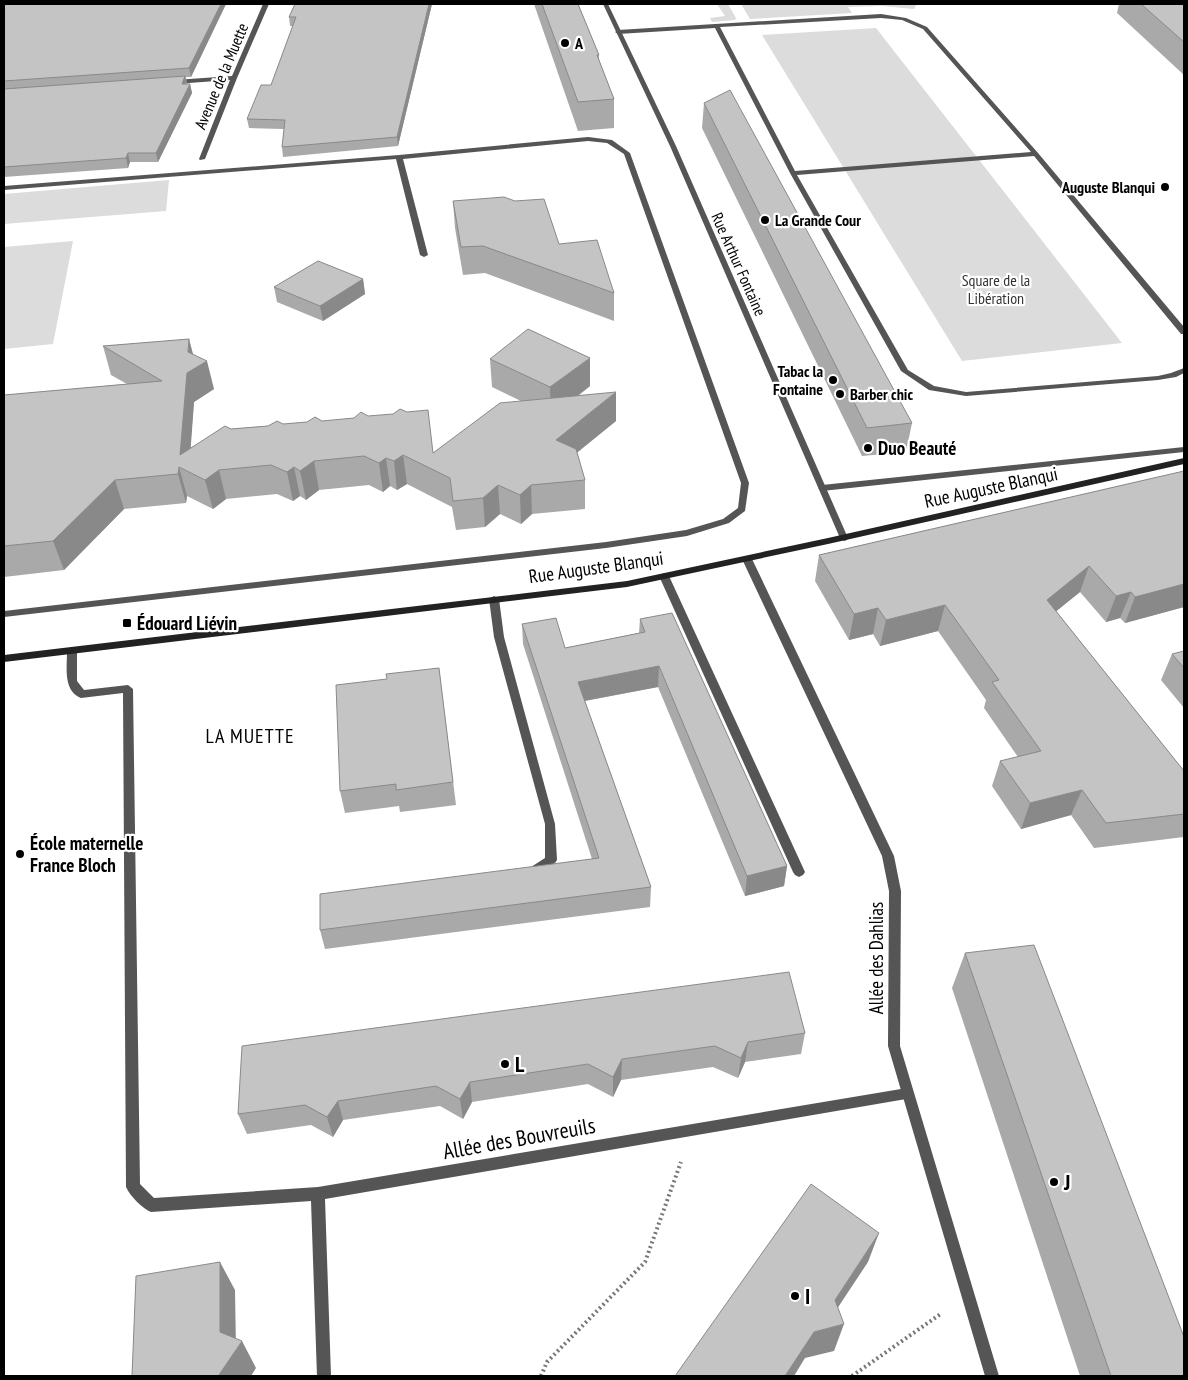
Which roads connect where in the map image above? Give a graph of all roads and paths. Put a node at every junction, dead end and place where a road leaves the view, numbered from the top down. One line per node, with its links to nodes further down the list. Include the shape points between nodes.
1 (266, 4): 5 (street, Avenue de la Muette)
2 (605, 4): 4 (street, Rue Arthur Fontaine)
3 (717, 26): 4 (street); 7 (street, via 880,16 913,22 925,28); 10 (street)
4 (618, 32): 17 (street, Rue Arthur Fontaine, via 673,146)
5 (234, 78): 6 (street); 9 (street, Avenue de la Muette)
6 (167, 83)
7 (1036, 154): 10 (street); 13 (street)
8 (399, 157): 11 (street); 12 (street); 22 (street, via 588,139 606,139 627,153 745,483 742,509 726,521 686,533)
9 (202, 159)
10 (793, 173): 14 (street, via 900,364 922,382 943,391 978,394 1158,378)
11 (4, 188)
12 (424, 255)
13 (1184, 332)
14 (1184, 370)
15 (1184, 449): 17 (street)
16 (1184, 461): 18 (street, Rue Auguste Blanqui)
17 (822, 488): 18 (street, Rue Arthur Fontaine)
18 (844, 538): 19 (street, Rue Auguste Blanqui)
19 (747, 559): 20 (street, Rue Auguste Blanqui); 27 (street, Allée des Dahlias, via 888,856 895,891 894,1046)
20 (664, 576): 21 (street, Rue Auguste Blanqui, via 627,584); 25 (street)
21 (494, 599): 23 (street, Rue Auguste Blanqui); 26 (street, via 498,637 550,824 550,860 529,874)
22 (4, 614)
23 (72, 652): 24 (street, Rue Auguste Blanqui); 29 (street, Allée des Bouvreuils, via 72,682 81,694 128,689 133,1187 151,1205)
24 (4, 659)
25 (800, 872)
26 (520, 875)
27 (907, 1094): 28 (street, Allée des Bouvreuils); 30 (street, Allée des Dahlias)
28 (692, 1130): 29 (street, Allée des Bouvreuils); 32 (path, via 645,1262 547,1362)
29 (318, 1194): 31 (street)
30 (967, 1296): 33 (path); 34 (street, Allée des Dahlias)
31 (324, 1376)
32 (541, 1376)
33 (852, 1376)
34 (992, 1376)

